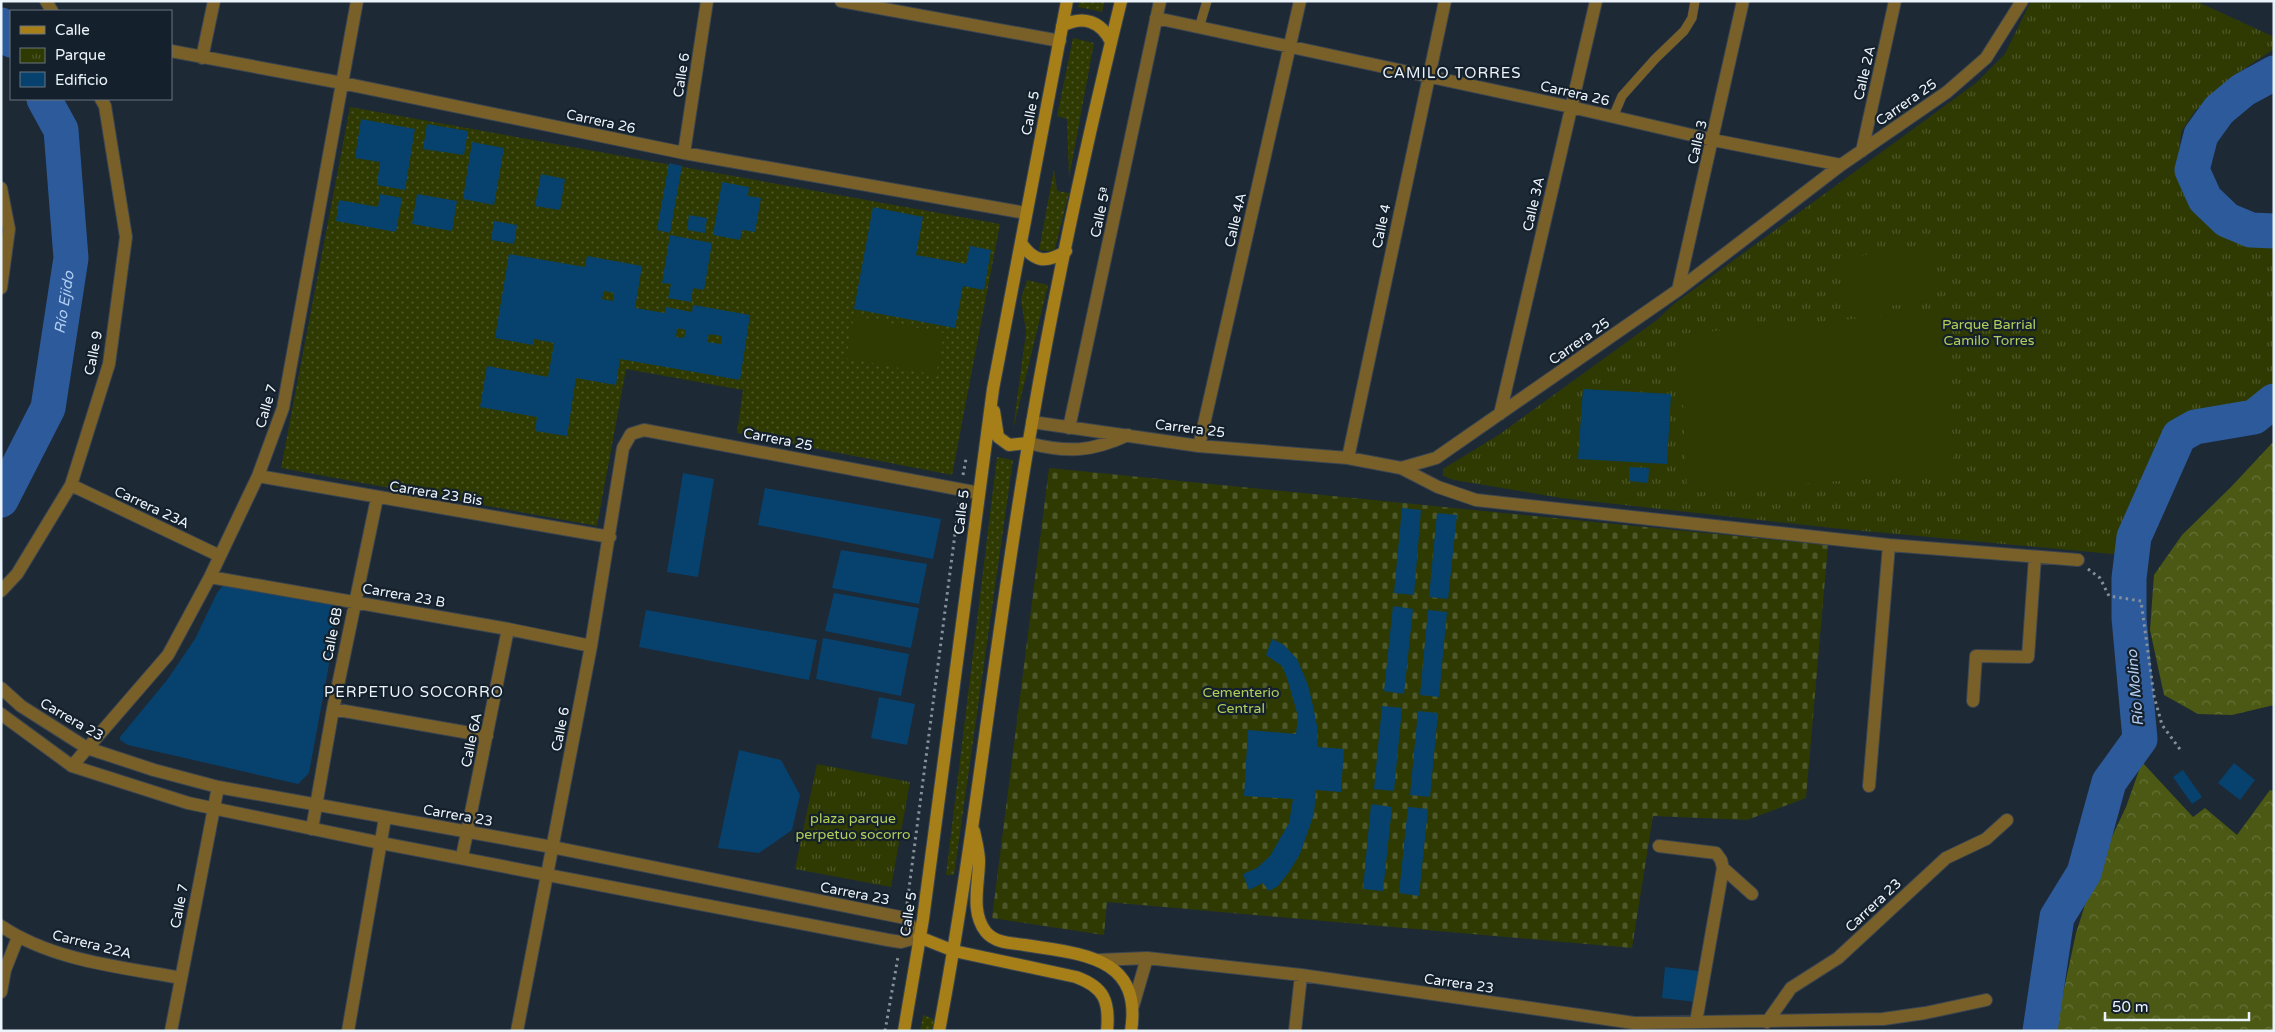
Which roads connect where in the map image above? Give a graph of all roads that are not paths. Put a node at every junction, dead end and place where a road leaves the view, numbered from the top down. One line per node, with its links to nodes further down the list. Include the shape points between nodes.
1 (214, 1): 23 (street)
2 (357, 1): 25 (street, Calle 7)
3 (707, 1): 31 (street, Calle 6)
4 (841, 1): 19 (street)
5 (1067, 1): 17 (main road, Calle 5)
6 (1121, 1): 20 (main road)
7 (1160, 1): 16 (street, Calle 5ª)
8 (1207, 1): 18 (lane)
9 (1300, 1): 21 (street, Calle 4A)
10 (1445, 1): 24 (street, Calle 4)
11 (1596, 1): 27 (street, Calle 3A)
12 (1695, 1): 28 (lane, via 1692,18 1684,31 1622,96)
13 (1743, 1): 29 (street, Calle 3)
14 (1895, 1): 30 (street, Calle 2A)
15 (2022, 1): 30 (street, Carrera 25, via 1986,58 1947,92)
16 (1156, 18): 18 (street, Carrera 26); 42 (street, Calle 5ª)
17 (1062, 26): 19 (main road, Calle 5); 20 (main road, via 1091,21 1103,29)
18 (1199, 28): 21 (street, Carrera 26)
19 (1060, 41): 34 (main road, Calle 5)
20 (1111, 42): 36 (main road)
21 (1290, 47): 24 (street, Carrera 26); 46 (street, Calle 4A)
22 (172, 52): 23 (street, Carrera 26)
23 (202, 58): 25 (street, Carrera 26)
24 (1428, 77): 27 (street, Carrera 26); 47 (street, Calle 4)
25 (342, 83): 31 (street, Carrera 26); 49 (street, Calle 7, via 283,408)
26 (102, 100): 50 (street, Calle 9, via 126,237 109,364)
27 (1571, 107): 28 (street, Carrera 26); 40 (street, Calle 3A)
28 (1613, 117): 29 (street, Carrera 26)
29 (1713, 140): 32 (street, Carrera 26); 38 (street, Calle 3)
30 (1862, 151): 32 (street, Carrera 25)
31 (684, 153): 34 (street, Carrera 26)
32 (1841, 165): 38 (street, Carrera 25)
33 (1, 188): 37 (street, via 9,229)
34 (1026, 214): 35 (main road, Calle 5)
35 (1021, 243): 36 (main road, via 1029,254 1041,260 1054,259); 39 (main road, Calle 5)
36 (1066, 251): 41 (main road)
37 (1, 288)
38 (1678, 290): 40 (street, Carrera 25)
39 (992, 389): 45 (main road, via 998,438 1009,445); 51 (main road, Calle 5)
40 (1500, 414): 48 (street, Carrera 25, via 1436,458)
41 (1032, 422): 42 (street, Carrera 25); 45 (main road)
42 (1070, 428): 44 (street, Carrera 25)
43 (631, 434): 51 (street, Carrera 25, via 644,430); 53 (street, Calle 6, via 624,448)
44 (1128, 435): 45 (street, via 1105,446 1080,450 1055,450); 46 (street, Carrera 25)
45 (1028, 443): 75 (main road)
46 (1199, 446): 47 (street, Carrera 25)
47 (1348, 458): 48 (street, Carrera 25)
48 (1401, 468): 54 (street, via 1438,487 1476,500)
49 (258, 476): 52 (street, Carrera 23 Bis); 55 (street, Calle 7)
50 (71, 485): 55 (street, Carrera 23A); 59 (street, Calle 9, via 17,574)
51 (979, 493): 88 (main road, Calle 5)
52 (377, 498): 53 (street, Carrera 23 Bis); 60 (street, Calle 6B)
53 (610, 537): 62 (street, Calle 6)
54 (1888, 545): 56 (street); 70 (street)
55 (220, 556): 58 (street, Calle 7)
56 (2035, 557): 57 (street); 64 (street, via 2028,657 1976,656)
57 (2078, 560)
58 (210, 577): 60 (street, Carrera 23 B); 68 (street, Calle 7, via 168,655)
59 (1, 591)
60 (354, 602): 61 (street, Carrera 23 B); 65 (street, Calle 6B)
61 (508, 629): 62 (street, Carrera 23 B); 67 (street, Calle 6A)
62 (591, 646): 81 (street, Calle 6)
63 (1, 688): 68 (street, Carrera 23, via 21,706)
64 (1973, 701)
65 (333, 709): 67 (street); 72 (street, Calle 6B)
66 (1, 714): 69 (street)
67 (487, 736): 78 (street, Calle 6A)
68 (87, 748): 69 (street, Calle 7); 71 (street, Carrera 23)
69 (72, 766): 73 (street, via 188,804)
70 (1869, 786)
71 (218, 787): 72 (street, Carrera 23); 73 (street, Calle 7)
72 (316, 806): 74 (street, Carrera 23); 77 (street, Calle 6B)
73 (213, 809): 77 (street); 94 (street, Calle 7)
74 (385, 818): 78 (street, Carrera 23); 79 (street)
75 (972, 819): 89 (main road); 91 (main road, Carrera 23, via 979,860 977,915 986,932 1004,942)
76 (2007, 820): 99 (street, Carrera 23, via 1986,839 1946,858 1838,958 1791,988)
77 (312, 829): 79 (street)
78 (467, 831): 81 (street, Carrera 23); 82 (street, Calle 6A)
79 (381, 843): 82 (street); 102 (street)
80 (1659, 846): 83 (street, via 1716,854)
81 (552, 847): 84 (street, Calle 6); 88 (street, Carrera 23, via 905,918)
82 (462, 857): 84 (street)
83 (1722, 868): 85 (street); 98 (street)
84 (547, 875): 88 (street, via 888,940 901,942); 103 (street, Calle 6)
85 (1752, 894)
86 (1, 926): 87 (street, Carrera 22A)
87 (18, 937): 92 (street); 94 (street, Carrera 22A, via 59,953)
88 (919, 937): 89 (main road); 104 (main road, Calle 5)
89 (954, 950): 105 (main road); 106 (main road, via 1089,982 1104,998 1108,1011)
90 (1148, 958): 91 (street, Carrera 23); 93 (street, Carrera 23); 97 (street)
91 (1099, 960): 97 (main road, Carrera 23, via 1121,977)
92 (3, 969): 95 (street)
93 (1301, 975): 100 (street, Carrera 23); 108 (street)
94 (181, 978): 101 (street, Calle 7)
95 (1, 992)
96 (1986, 1000): 99 (street, Carrera 23, via 1883,1019)
97 (1133, 1006): 107 (main road)
98 (1696, 1022): 99 (street, Carrera 23); 100 (street, Carrera 23)
99 (1767, 1022)
100 (1634, 1027)
101 (171, 1031)
102 (348, 1031)
103 (517, 1031)
104 (904, 1031)
105 (939, 1031)
106 (1106, 1031)
107 (1132, 1031)
108 (1295, 1031)

